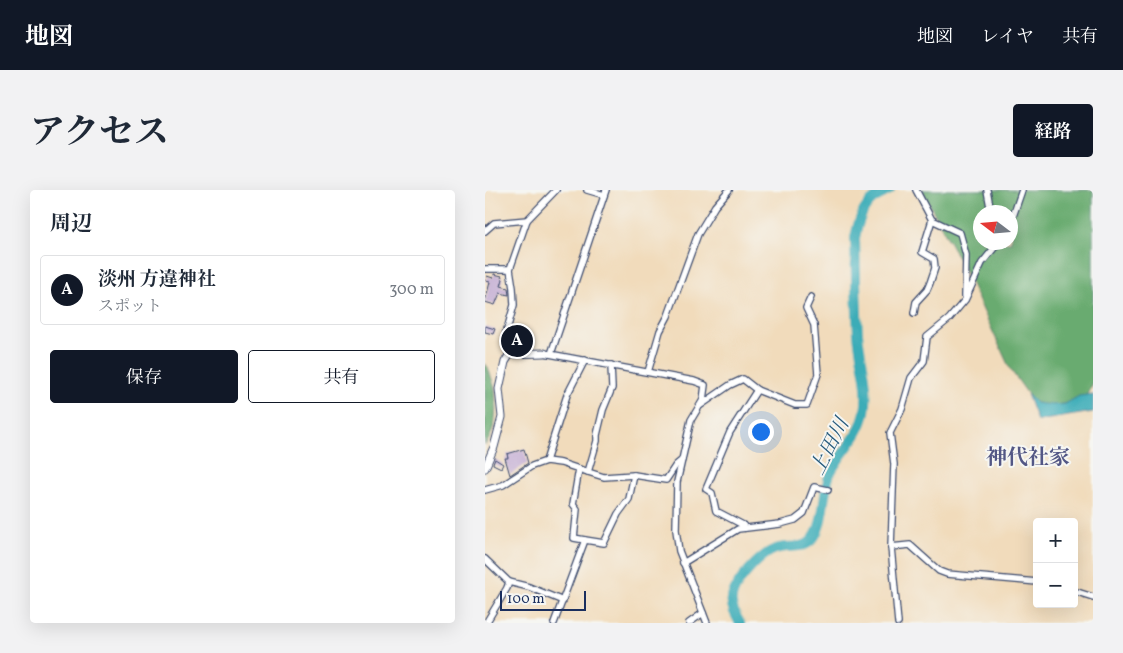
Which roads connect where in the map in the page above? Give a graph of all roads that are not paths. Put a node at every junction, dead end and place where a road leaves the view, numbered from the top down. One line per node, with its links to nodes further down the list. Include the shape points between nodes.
1 (556, 190): 10 (street)
2 (587, 190): 7 (street)
3 (729, 190): 25 (street, via 715,206 699,234)
4 (916, 190): 11 (street)
5 (987, 190): 8 (street)
6 (1022, 190): 9 (street)
7 (605, 193): 21 (street)
8 (990, 205)
9 (1017, 205)
10 (527, 220): 12 (street, via 495,223); 15 (street)
11 (932, 220): 17 (street, via 960,233 966,255); 18 (street, via 922,252 934,259 935,268 927,290 916,302)
12 (485, 231)
13 (993, 250): 17 (street, via 982,263)
14 (485, 269): 15 (street)
15 (510, 269): 19 (street, via 514,305)
16 (811, 297): 26 (street, via 805,308 814,325 818,374 807,406 795,405)
17 (965, 300): 38 (street, via 927,337 923,362 911,378 902,409 889,433 894,464)
18 (914, 313)
19 (506, 333): 20 (street, via 521,338); 22 (street)
20 (526, 353): 21 (street); 22 (street)
21 (547, 353): 23 (street)
22 (510, 354): 30 (street, via 499,389 502,417)
23 (585, 360): 24 (street); 29 (street, via 567,395)
24 (611, 365): 25 (street); 32 (street, via 612,388 603,410)
25 (648, 372): 27 (street, via 705,385)
26 (757, 390): 27 (street, via 743,379); 36 (street, via 730,432 706,488 712,493 716,511)
27 (699, 406): 28 (street, via 691,420)
28 (682, 460): 33 (street, via 666,480); 40 (street, via 677,482 676,530)
29 (546, 462): 31 (street); 34 (street, via 533,466 503,485)
30 (485, 468)
31 (579, 469): 32 (street); 37 (street, via 573,504 577,509 574,538)
32 (588, 472): 33 (street, via 604,476)
33 (635, 474): 37 (street, via 629,499 604,543)
34 (485, 490)
35 (828, 490): 36 (street, via 814,487 803,512 795,520)
36 (745, 528): 40 (street, via 738,529)
37 (585, 540): 45 (street)
38 (891, 547): 42 (street, via 910,545 939,571 947,574); 51 (street)
39 (485, 559): 41 (street)
40 (683, 563): 46 (street)
41 (509, 582): 45 (street); 47 (street)
42 (1033, 582)
43 (1078, 591): 44 (street)
44 (1093, 597)
45 (563, 601): 48 (street)
46 (703, 613): 49 (street); 50 (street)
47 (486, 623)
48 (554, 623)
49 (689, 623)
50 (707, 623)
51 (898, 623)

